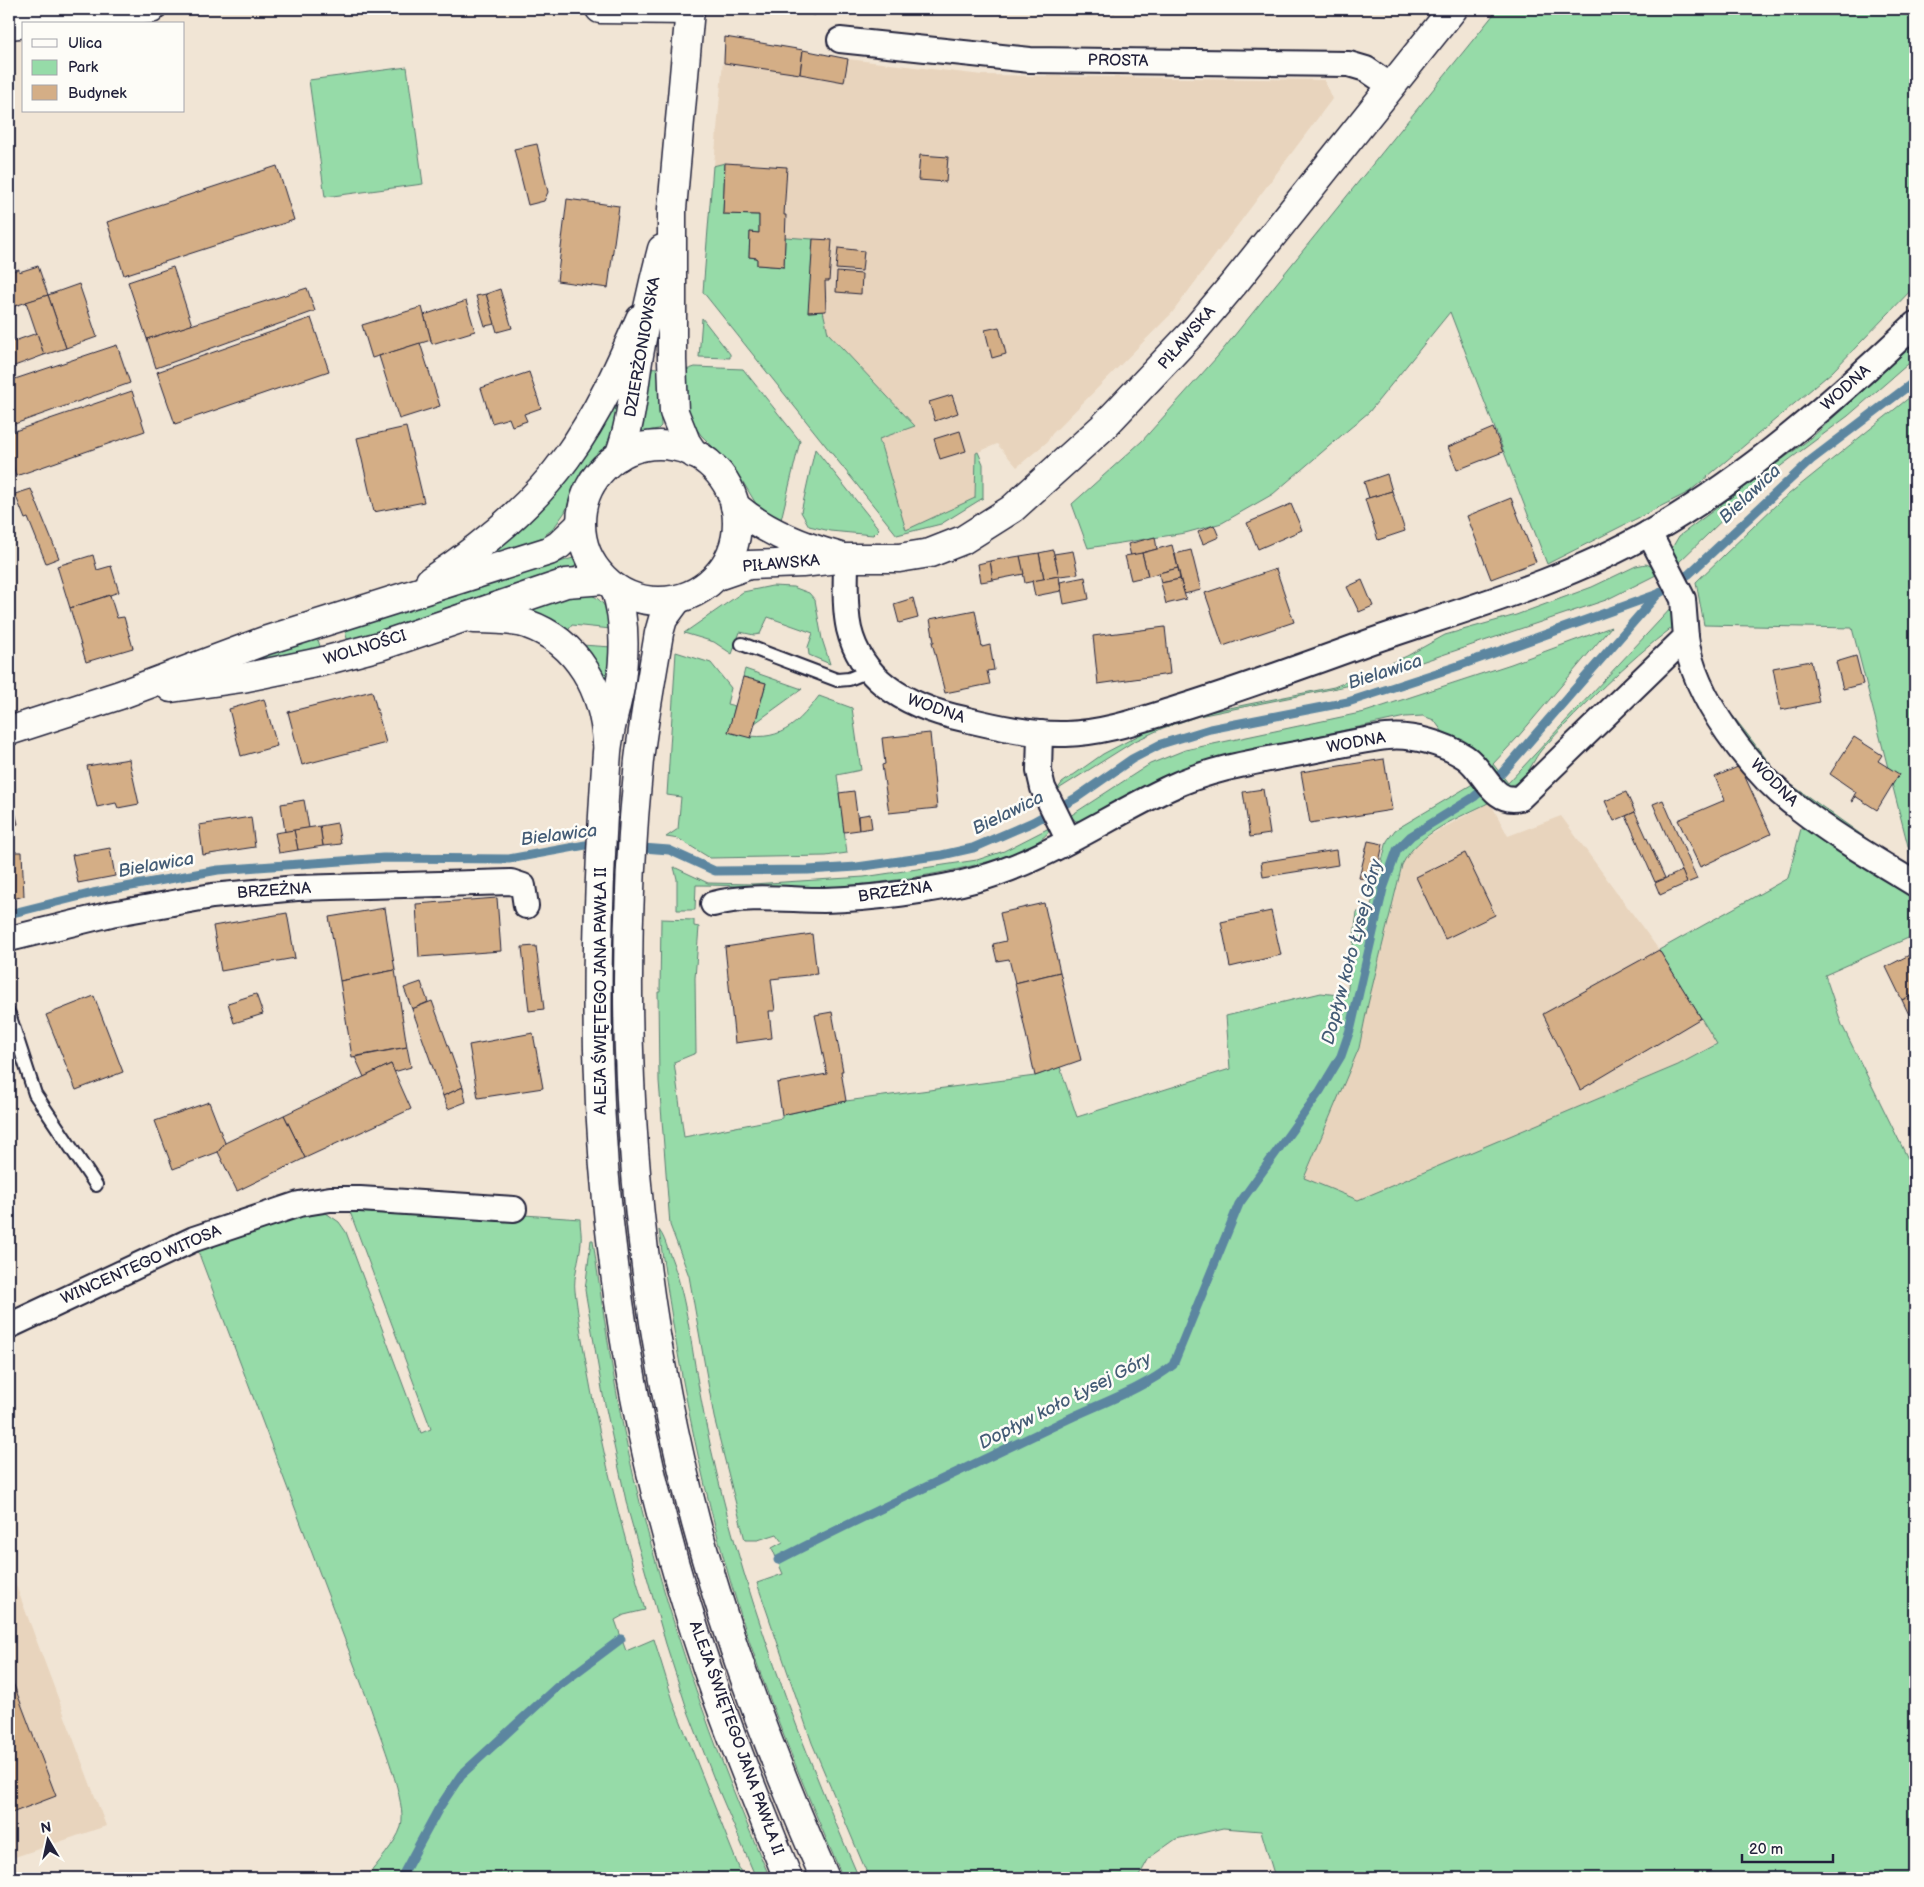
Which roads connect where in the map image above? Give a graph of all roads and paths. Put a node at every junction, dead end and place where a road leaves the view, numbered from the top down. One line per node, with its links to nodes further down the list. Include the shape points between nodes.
1 (151, 9): 5 (main road)
2 (600, 9): 3 (main road)
3 (690, 9): 10 (main road, DZIERŻONIOWSKA)
4 (1453, 9): 9 (main road, PIŁAWSKA)
5 (28, 22)
6 (22, 23): 7 (main road)
7 (9, 24)
8 (840, 40): 9 (street, PROSTA, via 1030,60 1349,64 1366,68)
9 (1391, 86): 18 (main road, PIŁAWSKA, via 1236,281 1158,371 1103,427 1026,497 993,522 945,548 899,558)
10 (672, 209): 11 (main road, DZIERŻONIOWSKA); 13 (main road, DZIERŻONIOWSKA, via 674,412)
11 (649, 298): 14 (main road, DZIERŻONIOWSKA, via 628,434); 21 (main road, via 606,394 558,470 496,531 445,571)
12 (1915, 324): 17 (street, WODNA, via 1841,394 1797,430 1694,505)
13 (694, 454): 14 (main road, via 673,447 651,446); 15 (main road, via 721,476)
14 (619, 456): 16 (main road, via 601,470 588,488)
15 (735, 506): 18 (main road, PIŁAWSKA, via 775,533); 19 (main road, via 736,534 732,552)
16 (580, 525): 20 (main road, via 586,555); 21 (main road, WOLNOŚCI, via 549,551)
17 (1649, 533): 24 (street, WODNA, via 1682,597); 29 (street, WODNA, via 1561,575 1222,694 1109,728 1068,734)
18 (846, 558): 19 (main road, PIŁAWSKA, via 749,565); 26 (street, WODNA, via 849,630 858,655)
19 (717, 576): 22 (main road, via 703,588)
20 (609, 584): 22 (main road, via 645,601); 23 (main road, WOLNOŚCI, via 566,583); 30 (main road, ALEJA ŚWIĘTEGO JANA PAWŁA II, via 622,612 624,638 620,685)
21 (400, 598): 27 (main road, WOLNOŚCI, via 257,644)
22 (677, 600): 41 (main road, ALEJA ŚWIĘTEGO JANA PAWŁA II, via 663,619 658,633 643,727 635,822 629,993 633,1124 641,1223 672,1418 696,1522 768,1744)
23 (457, 619): 27 (main road, WOLNOŚCI, via 367,650 320,662 242,678); 30 (main road, via 507,620 527,624 566,648 583,664 595,686 606,722)
24 (1686, 637): 31 (street, WODNA, via 1526,794 1513,799 1497,794 1467,758 1410,738 1386,737 1205,774); 32 (street, WODNA, via 1703,694 1753,763 1800,809)
25 (742, 644): 26 (lane, via 837,680)
26 (869, 671): 29 (street, WODNA, via 886,688 926,708 970,721)
27 (120, 695): 28 (main road, WOLNOŚCI)
28 (9, 731)
29 (1040, 733): 31 (street, via 1039,771)
30 (608, 746): 40 (main road, ALEJA ŚWIĘTEGO JANA PAWŁA II, via 598,944 600,1104 617,1288 634,1392 655,1490 699,1645 743,1768)
31 (1064, 830): 33 (street, BRZEŻNA, via 1005,870 964,882 848,898 734,898)
32 (1915, 884)
33 (713, 904)
34 (526, 906): 35 (street, BRZEŻNA, via 523,886 511,882 298,888 175,902 68,923)
35 (9, 939)
36 (9, 1014): 37 (lane, via 35,1094)
37 (96, 1185)
38 (514, 1209): 39 (street, WINCENTEGO WITOSA, via 360,1199 299,1204 194,1239)
39 (9, 1326)
40 (788, 1878)
41 (825, 1878)

